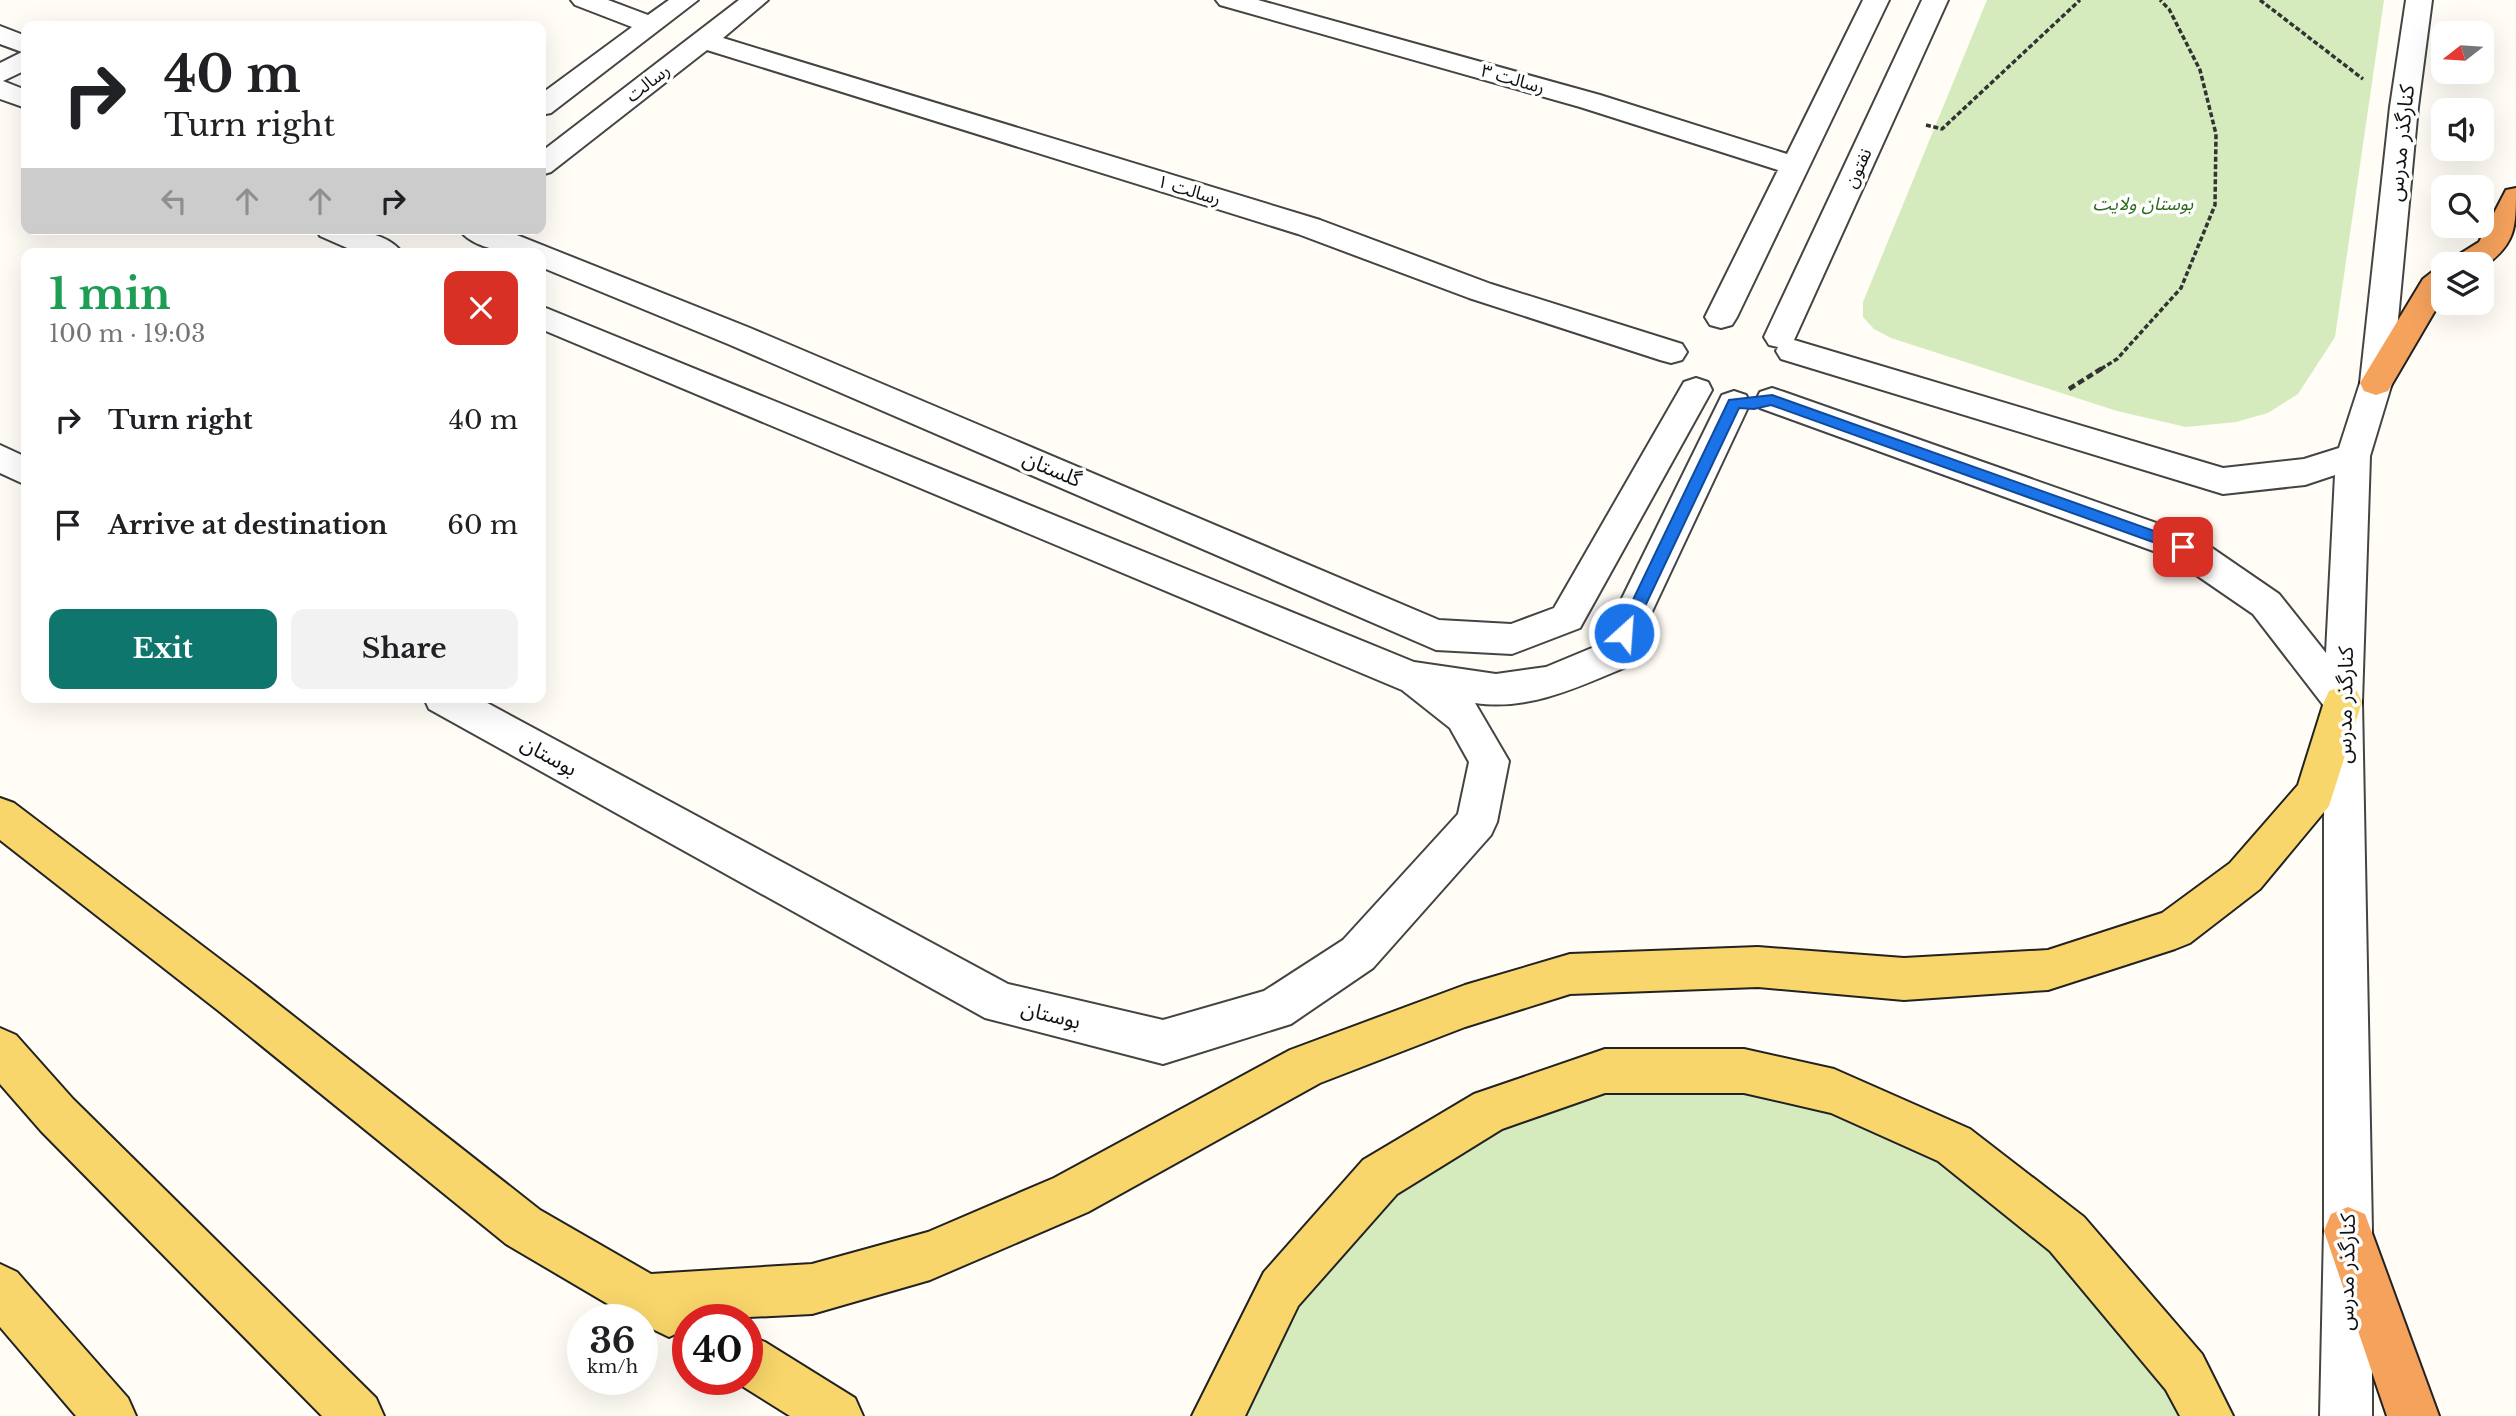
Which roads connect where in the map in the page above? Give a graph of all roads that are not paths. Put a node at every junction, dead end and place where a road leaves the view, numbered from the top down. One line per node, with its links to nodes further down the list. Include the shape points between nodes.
1 (583, 0): 8 (street)
2 (685, 0): 8 (street)
3 (755, 0): 10 (street, رسالت)
4 (1229, 0): 18 (street, رسالت ۳, via 1566,94)
5 (1874, 0): 18 (street)
6 (1935, 0): 29 (street, نفتون)
7 (2419, 0): 30 (street, کنارگذر مدرس)
8 (652, 25): 16 (street)
9 (0, 34): 11 (street)
10 (703, 40): 17 (street, رسالت); 28 (street, رسالت ۱, via 1309,228 1479,291)
11 (21, 43)
12 (21, 62): 13 (street)
13 (0, 74)
14 (0, 89): 15 (street)
15 (21, 98)
16 (546, 103)
17 (546, 162)
18 (1795, 166): 28 (street)
19 (2516, 197): 24 (highway)
20 (345, 235): 22 (street)
21 (489, 235): 23 (street)
22 (374, 248)
23 (520, 248)
24 (2485, 252)
25 (546, 258): 31 (street, گلستان, via 752,341 1436,635 1512,639 1567,618)
26 (2431, 291): 30 (highway)
27 (546, 319): 37 (street)
28 (1692, 330): 29 (street, via 1742,319 1763,326); 31 (street, via 1674,365)
29 (1786, 344): 32 (street, via 1798,366 1795,380); 34 (street, via 2223,481 2305,472)
30 (2376, 383): 34 (street, کنارگذر مدرس)
31 (1696, 390): 33 (street)
32 (1772, 400): 33 (street); 38 (street, via 2183,547 2266,604)
33 (1734, 403): 37 (street, via 1613,656 1549,682 1496,691)
34 (2353, 456): 38 (street, کنارگذر مدرس)
35 (0, 458): 36 (street)
36 (21, 469)
37 (1411, 677): 39 (street, بوستان, via 1464,716 1489,761 1477,822 1358,954 1275,1009 1163,1042 1001,1003)
38 (2343, 702): 42 (street, کنارگذر مدرس); 44 (main road, via 2315,794 2245,876 2175,929 2048,970 1904,979 1758,967 1570,975 1465,1006 1306,1066 1071,1195 930,1256 812,1289)
39 (452, 703)
40 (0, 816): 44 (main road, via 523,1227)
41 (0, 1050): 47 (main road, via 57,1115)
42 (2348, 1231): 51 (street, کنارگذر مدرس); 52 (highway)
43 (0, 1289): 46 (main road)
44 (669, 1311)
45 (763, 1370): 48 (main road)
46 (110, 1416)
47 (358, 1416)
48 (836, 1416)
49 (1218, 1416): 50 (main road, via 1281,1289 1380,1177 1490,1110 1605,1071 1744,1070 1834,1091 1954,1146 2067,1234 2184,1372)
50 (2207, 1416)
51 (2346, 1416)
52 (2413, 1416)

